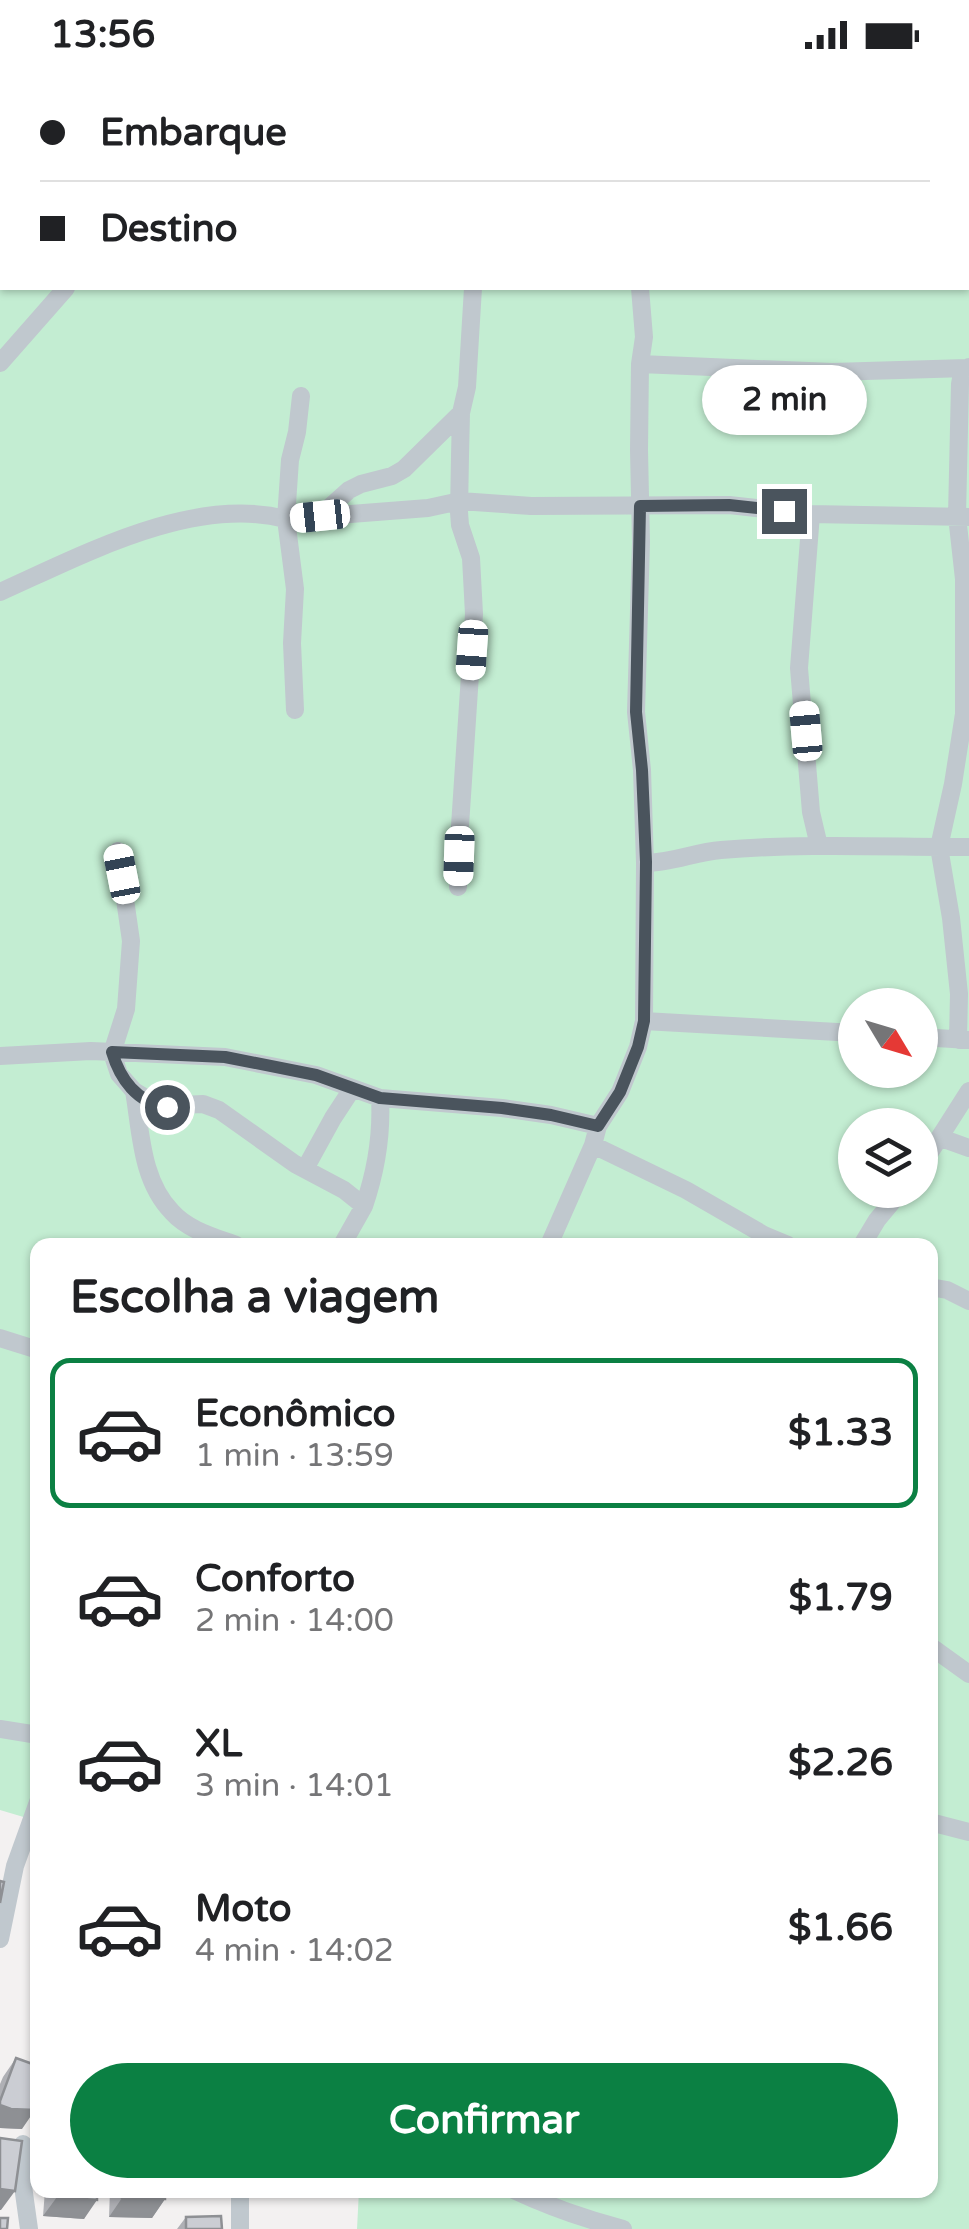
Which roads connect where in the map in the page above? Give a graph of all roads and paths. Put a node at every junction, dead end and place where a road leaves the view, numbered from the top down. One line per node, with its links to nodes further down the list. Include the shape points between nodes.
1 (64, 290): 4 (street)
2 (474, 290): 8 (street)
3 (640, 290): 5 (street)
4 (0, 363)
5 (640, 364): 6 (street, via 832,372); 10 (street)
6 (968, 367): 13 (street, via 960,384)
7 (301, 396): 14 (street)
8 (461, 413): 9 (street); 12 (street, via 404,469 349,490)
9 (460, 500): 10 (street); 12 (street); 23 (street, via 474,614)
10 (640, 506): 11 (street, via 729,505); 22 (street, via 636,712)
11 (810, 514): 13 (street); 18 (street, via 800,668)
12 (320, 516): 14 (street)
13 (963, 516): 16 (street)
14 (286, 519): 15 (street, via 253,513 180,521); 17 (street, via 295,589)
15 (0, 592)
16 (966, 668): 19 (street)
17 (295, 710)
18 (819, 846): 19 (street); 22 (street, via 716,850)
19 (939, 847): 20 (street); 27 (street)
20 (969, 848)
21 (118, 851): 28 (street, via 131,940 126,1009)
22 (646, 862): 24 (street)
23 (458, 888)
24 (644, 1021): 25 (street); 34 (street, via 620,1092)
25 (838, 1032)
26 (938, 1038): 27 (street)
27 (964, 1040)
28 (112, 1052): 29 (street); 30 (street, via 225,1057); 31 (street)
29 (0, 1056)
30 (352, 1089): 33 (street); 39 (street)
31 (134, 1091): 39 (street, via 159,1106 211,1106); 42 (street, via 155,1189 172,1213)
32 (969, 1091): 35 (street)
33 (380, 1098): 34 (street, via 502,1108); 40 (street, via 378,1153)
34 (598, 1126): 37 (street)
35 (941, 1138): 36 (street); 38 (street)
36 (938, 1142)
37 (593, 1145): 44 (street); 45 (street)
38 (969, 1148)
39 (305, 1169): 40 (street)
40 (364, 1206): 43 (street)
41 (887, 1208): 46 (street)
42 (216, 1238)
43 (346, 1238)
44 (552, 1238)
45 (769, 1238)
46 (866, 1238)
47 (938, 1289): 48 (street)
48 (969, 1301)
49 (0, 1338): 50 (street)
50 (30, 1347)
51 (938, 1652): 52 (street)
52 (969, 1674)
53 (0, 1729): 54 (street)
54 (30, 1734)
55 (30, 1824): 58 (street)
56 (938, 1824): 57 (street)
57 (969, 1832)
58 (0, 1939)
59 (0, 2140): 60 (street)
60 (30, 2143): 63 (street, via 23,2186)
61 (240, 2198): 64 (street)
62 (533, 2198): 65 (street)
63 (29, 2229)
64 (240, 2229)
65 (623, 2229)

